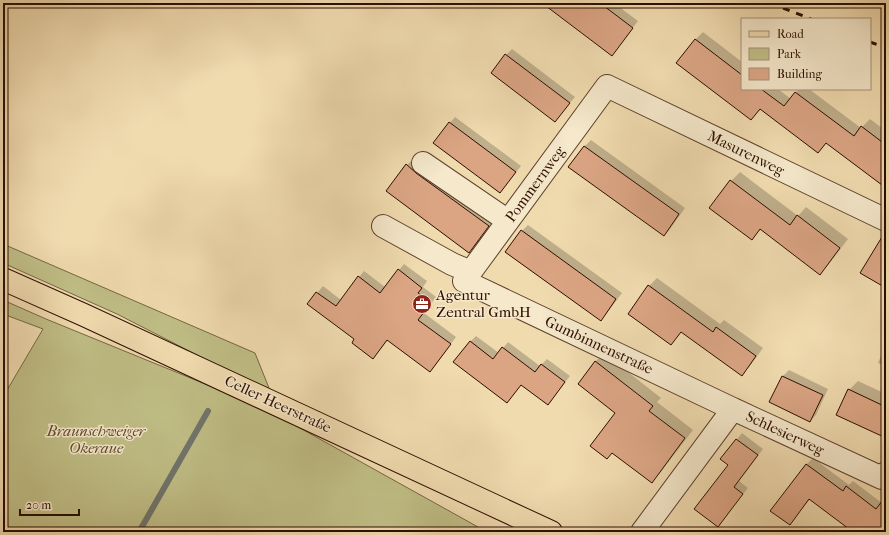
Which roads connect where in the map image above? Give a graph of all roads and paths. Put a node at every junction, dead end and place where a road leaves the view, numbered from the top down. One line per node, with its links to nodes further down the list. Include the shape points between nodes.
1 (606, 86): 3 (street, Masurenweg); 4 (street, Pommernweg)
2 (423, 163): 4 (street)
3 (886, 220)
4 (508, 222): 6 (street, Pommernweg)
5 (383, 226): 6 (street, Gumbinnenstraße, via 452,264)
6 (468, 277): 8 (street, Gumbinnenstraße)
7 (3, 279): 10 (main road, Celler Heerstraße)
8 (733, 409): 9 (street, Schlesierweg, via 882,478); 11 (street, Schlesierweg)
9 (886, 473)
10 (551, 532)
11 (642, 532)

